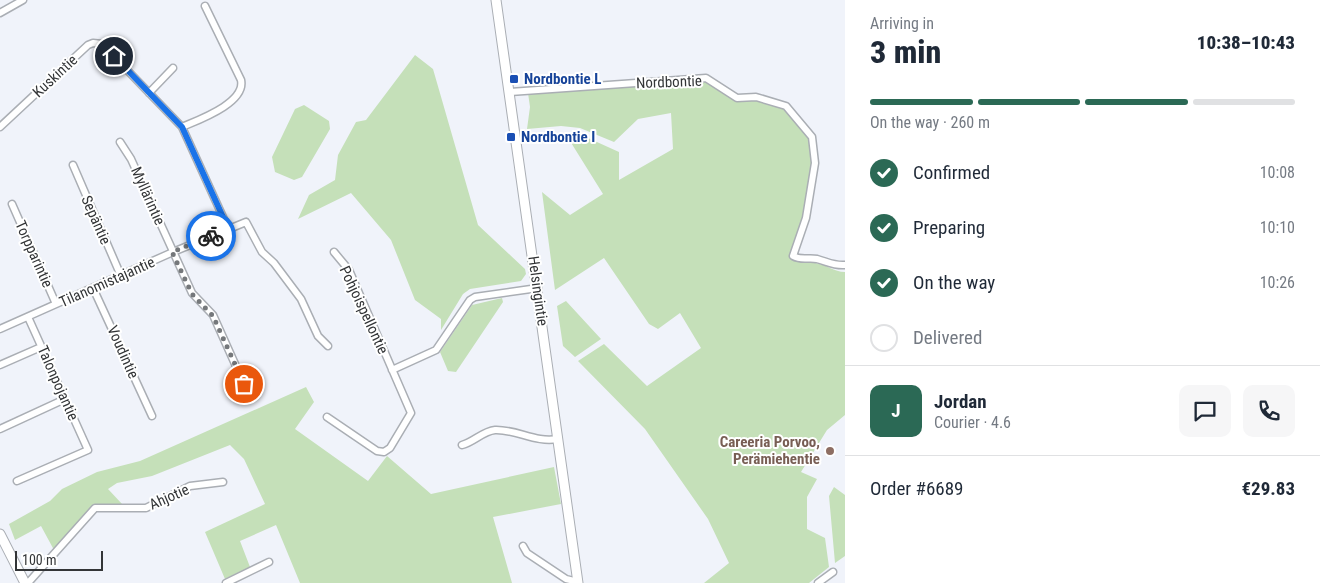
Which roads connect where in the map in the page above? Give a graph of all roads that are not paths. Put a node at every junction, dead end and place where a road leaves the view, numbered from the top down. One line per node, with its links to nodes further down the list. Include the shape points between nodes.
1 (23, 0): 4 (street)
2 (496, 0): 6 (main road, Helsingintie)
3 (204, 6): 9 (street, via 242,88 237,96 213,113)
4 (0, 13)
5 (173, 68): 7 (street)
6 (510, 92): 16 (street, Nordbontie, via 706,78 737,98 756,97 786,106 812,137 815,163 806,218 793,256 835,266); 19 (main road, Helsingintie)
7 (149, 93): 8 (street, Kuskintie, via 102,44 92,43); 9 (street, Kuskintie)
8 (0, 127)
9 (182, 127): 13 (street, Kuskintie)
10 (120, 142): 14 (street, Myllärintie, via 131,159)
11 (73, 165): 17 (street, Sepäntie)
12 (12, 204): 20 (street, Torpparintie)
13 (228, 228): 14 (street, Tilanomistajantie); 23 (street, Tilanomistajantie, via 246,222 249,225 262,252 302,299 318,336)
14 (172, 252): 17 (street, Tilanomistajantie); 27 (street, Myllärintie, via 192,294 213,316)
15 (334, 252): 26 (street, Pohjoispellontie, via 349,270)
16 (845, 265)
17 (121, 276): 18 (street, Tilanomistajantie)
18 (93, 288): 20 (street, Tilanomistajantie); 29 (street, Voudintie)
19 (538, 288): 26 (street, via 475,297 436,350); 32 (main road, Helsingintie)
20 (56, 304): 21 (street, Tilanomistajantie)
21 (28, 317): 22 (street, Tilanomistajantie); 24 (street, Talonpojantie)
22 (0, 329)
23 (328, 346)
24 (41, 347): 25 (street); 28 (street, Talonpojantie)
25 (0, 365)
26 (392, 370): 30 (street, Pohjoispellontie, via 411,413 390,448 384,452 377,451)
27 (244, 384)
28 (64, 399): 31 (street); 34 (street, Talonpojantie, via 88,450)
29 (152, 416)
30 (327, 417)
31 (0, 429)
32 (557, 439): 33 (street, via 497,430); 42 (main road, Helsingintie)
33 (462, 445)
34 (16, 481)
35 (223, 482): 40 (street, Ahjotie, via 190,486 146,508 95,508)
36 (0, 534): 40 (main road)
37 (523, 546): 42 (street, via 566,579)
38 (269, 562): 41 (street)
39 (833, 572): 43 (street)
40 (27, 583)
41 (228, 583)
42 (578, 583)
43 (818, 583)

